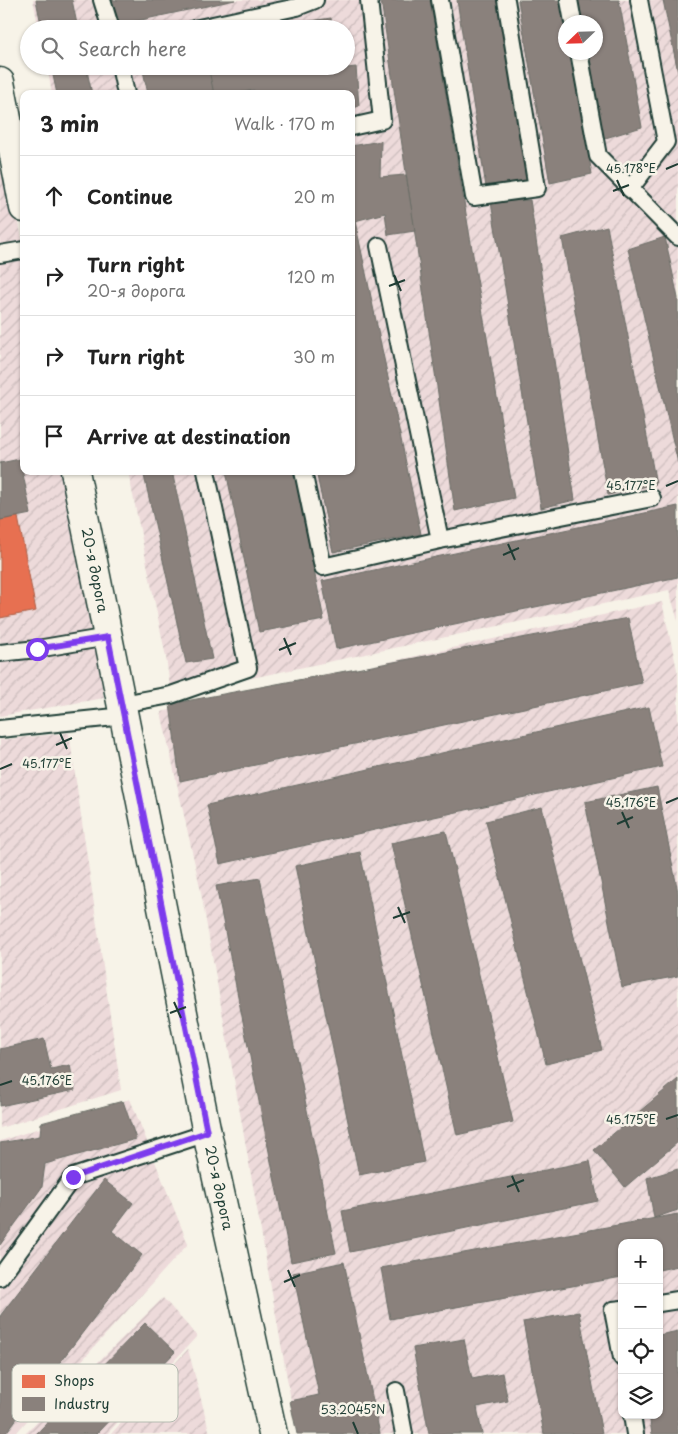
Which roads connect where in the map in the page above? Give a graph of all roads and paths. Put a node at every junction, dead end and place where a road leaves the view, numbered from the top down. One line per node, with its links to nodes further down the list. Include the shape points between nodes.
1 (102, 0): 9 (lane)
2 (315, 0): 10 (lane)
3 (369, 0): 15 (lane, via 382,120)
4 (440, 0): 5 (lane, via 474,197 537,188)
5 (506, 0)
6 (569, 0): 8 (lane)
7 (639, 0): 16 (lane)
8 (572, 15)
9 (108, 20)
10 (236, 20)
11 (580, 60): 18 (lane, via 598,156)
12 (122, 75): 13 (lane)
13 (125, 90)
14 (1, 95): 17 (main road)
15 (355, 126)
16 (672, 140): 18 (lane)
17 (9, 172): 19 (main road)
18 (630, 189): 20 (lane)
19 (20, 198)
20 (678, 237)
21 (379, 246): 28 (lane)
22 (20, 251): 23 (lane)
23 (0, 254)
24 (76, 475): 29 (main road, 20-я дорога)
25 (207, 475): 31 (lane, via 248,668)
26 (305, 475): 28 (lane, via 323,567)
27 (652, 498): 28 (lane)
28 (440, 540)
29 (108, 637): 30 (lane, via 37,649); 31 (main road, 20-я дорога)
30 (3, 651)
31 (123, 710): 32 (lane); 33 (main road, 20-я дорога)
32 (0, 729)
33 (207, 1132): 34 (lane, via 73,1177); 41 (main road, 20-я дорога)
34 (0, 1277)
35 (678, 1300): 36 (lane)
36 (663, 1302)
37 (618, 1310): 38 (lane, via 614,1310)
38 (618, 1334)
39 (396, 1391): 42 (lane)
40 (633, 1419): 43 (lane)
41 (273, 1434)
42 (404, 1434)
43 (635, 1434)

